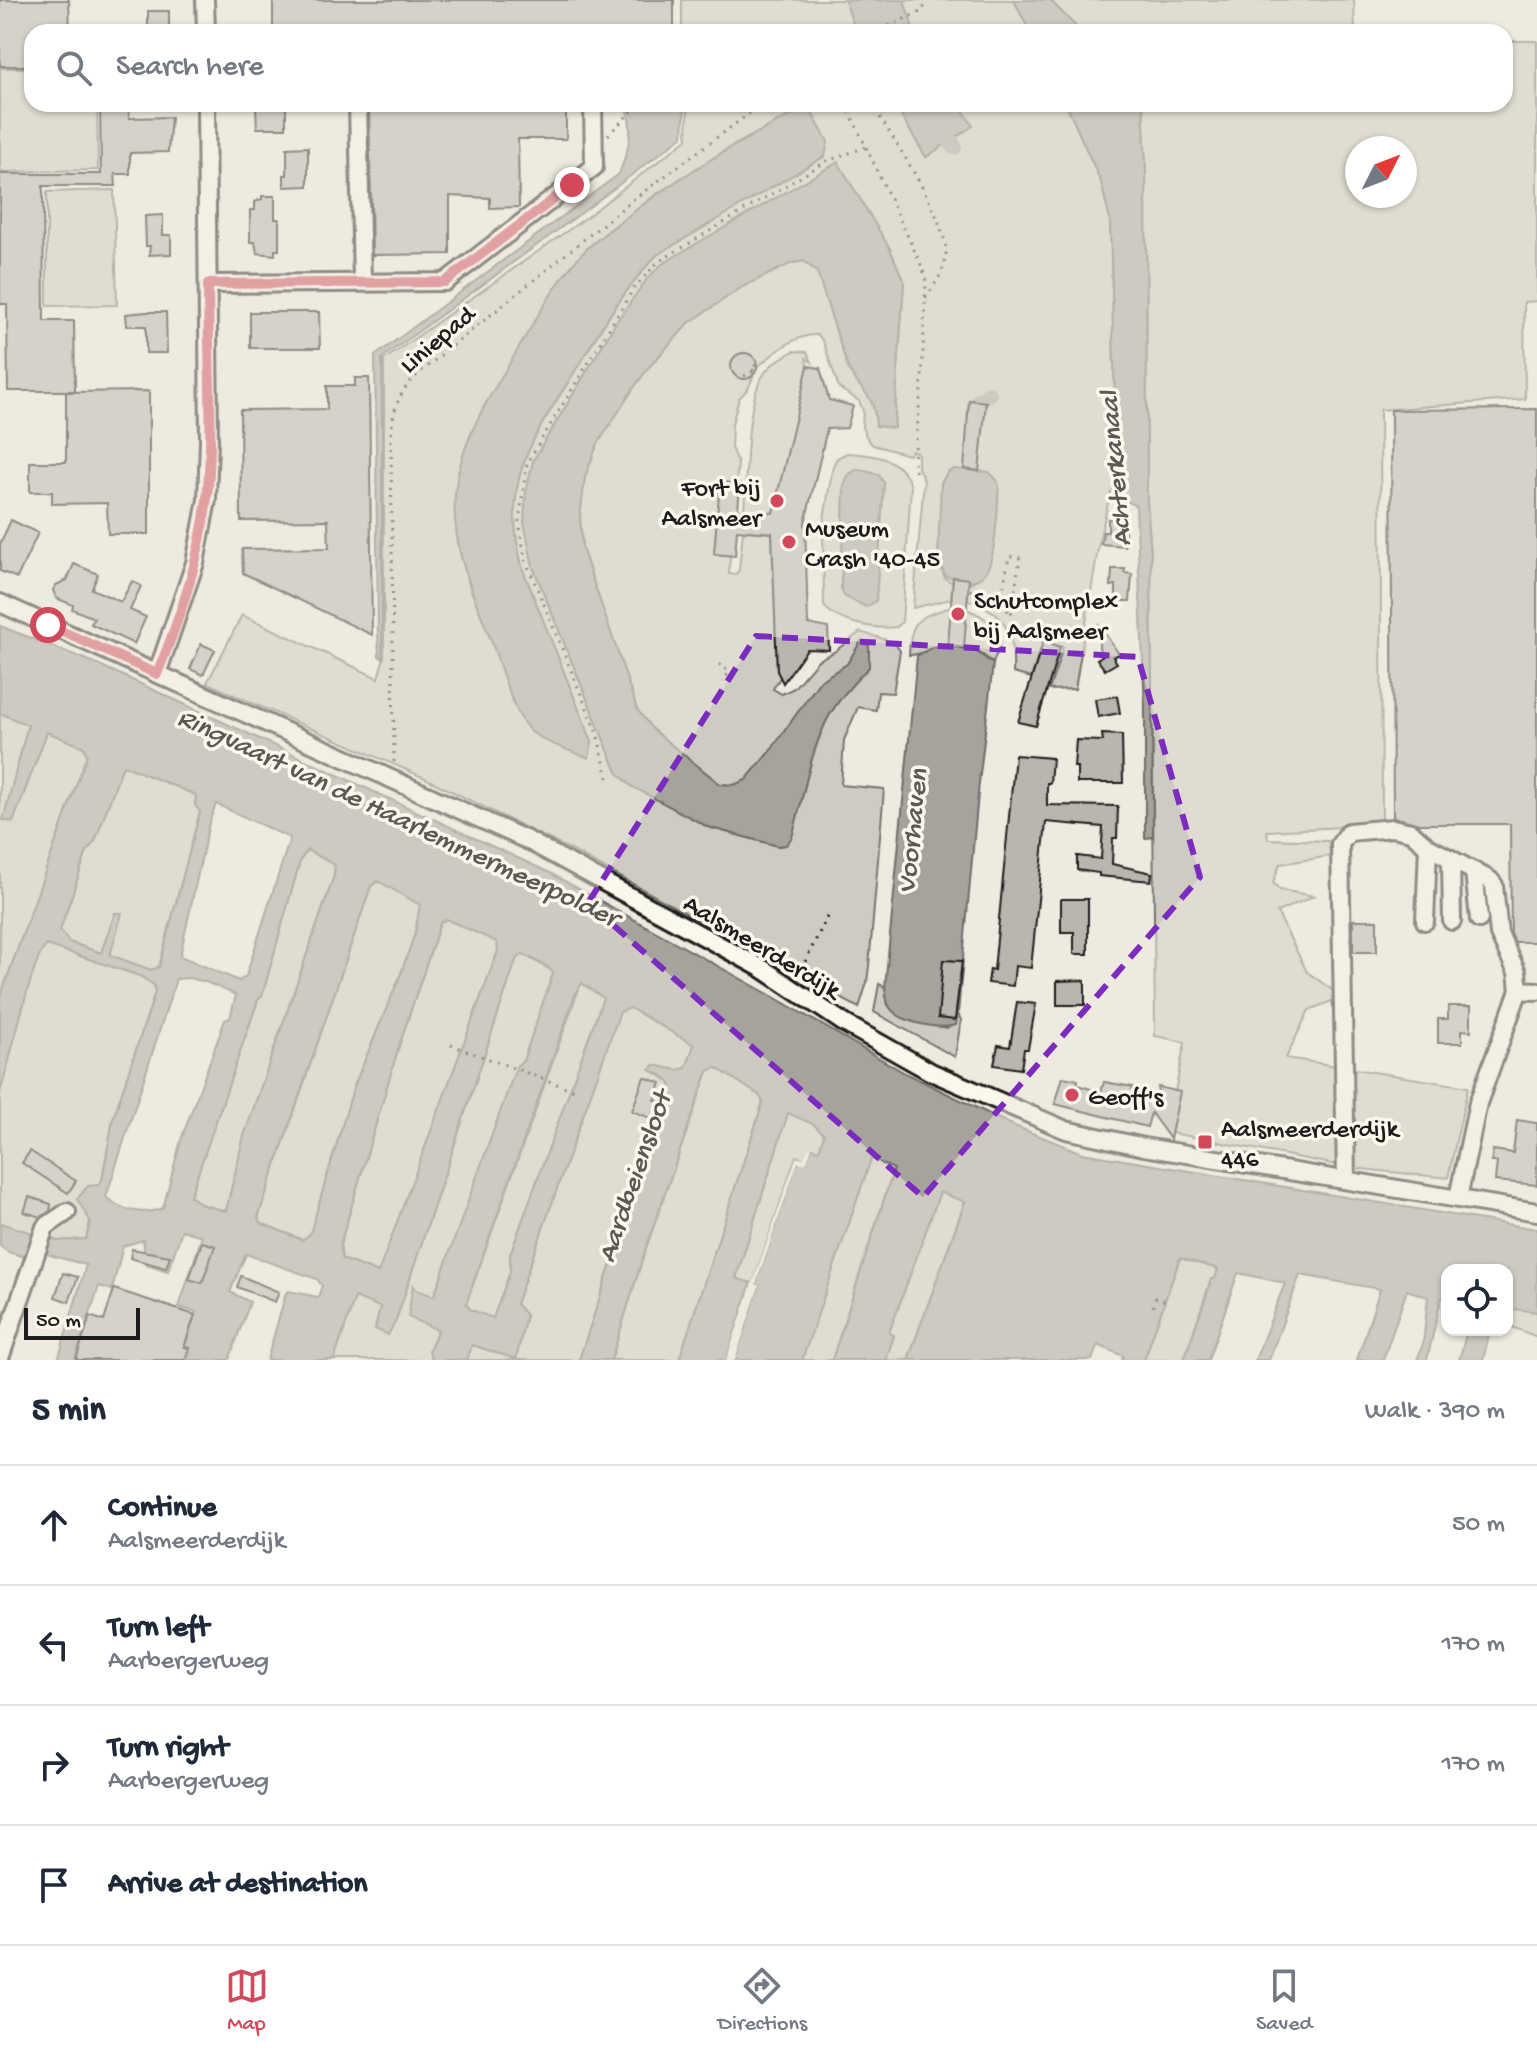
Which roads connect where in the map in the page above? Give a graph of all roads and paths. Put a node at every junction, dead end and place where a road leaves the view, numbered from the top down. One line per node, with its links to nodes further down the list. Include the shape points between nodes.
1 (205, 0): 3 (street)
2 (926, 0): 4 (path, via 917,14)
3 (206, 24)
4 (893, 24)
5 (206, 112): 15 (street)
6 (358, 112): 14 (street)
7 (593, 112): 14 (street, via 594,167 463,270 445,282)
8 (631, 112): 12 (path)
9 (751, 112): 28 (path, Liniepad, via 634,199 401,392 391,434 396,751)
10 (850, 112): 13 (path)
11 (876, 112): 16 (path, via 944,235 945,262)
12 (601, 142)
13 (866, 147): 16 (path, via 920,258); 29 (path, via 827,161 658,262 634,288 527,463 519,521 525,559 597,733)
14 (362, 281): 15 (street)
15 (208, 284): 26 (street, via 207,500 190,580)
16 (925, 298): 21 (path)
17 (753, 360): 18 (path)
18 (753, 370): 19 (path); 20 (path)
19 (760, 373)
20 (744, 376)
21 (916, 478)
22 (970, 590): 23 (path)
23 (1001, 601): 23 (path, via 1009,556 1020,558 1011,615)
24 (0, 603): 26 (street, Aalsmeerderdijk)
25 (719, 664): 27 (path, via 729,671)
26 (157, 674): 28 (street, Aalsmeerderdijk)
27 (724, 682)
28 (388, 777): 37 (street, Aalsmeerderdijk, via 527,840)
29 (608, 778)
30 (1428, 847): 31 (street); 35 (street); 42 (street, via 1411,832 1393,828 1349,832 1340,844)
31 (1451, 859): 32 (street); 36 (street)
32 (1474, 871): 34 (street); 38 (street, via 1494,885 1499,934 1517,972)
33 (828, 915): 37 (path)
34 (1479, 919)
35 (1425, 921)
36 (1452, 921)
37 (793, 986): 42 (street, Aalsmeerderdijk, via 844,1023 931,1072 1066,1130)
38 (1519, 990): 39 (street); 43 (street, via 1478,1103)
39 (1537, 991)
40 (451, 1045): 41 (path)
41 (575, 1086)
42 (1346, 1179): 43 (street, Aalsmeerderdijk)
43 (1458, 1198): 45 (street, Aalsmeerderdijk)
44 (67, 1212): 48 (street, via 45,1227)
45 (1537, 1212)
46 (1166, 1301): 47 (path, via 1156,1298)
47 (1153, 1307)
48 (0, 1358)

